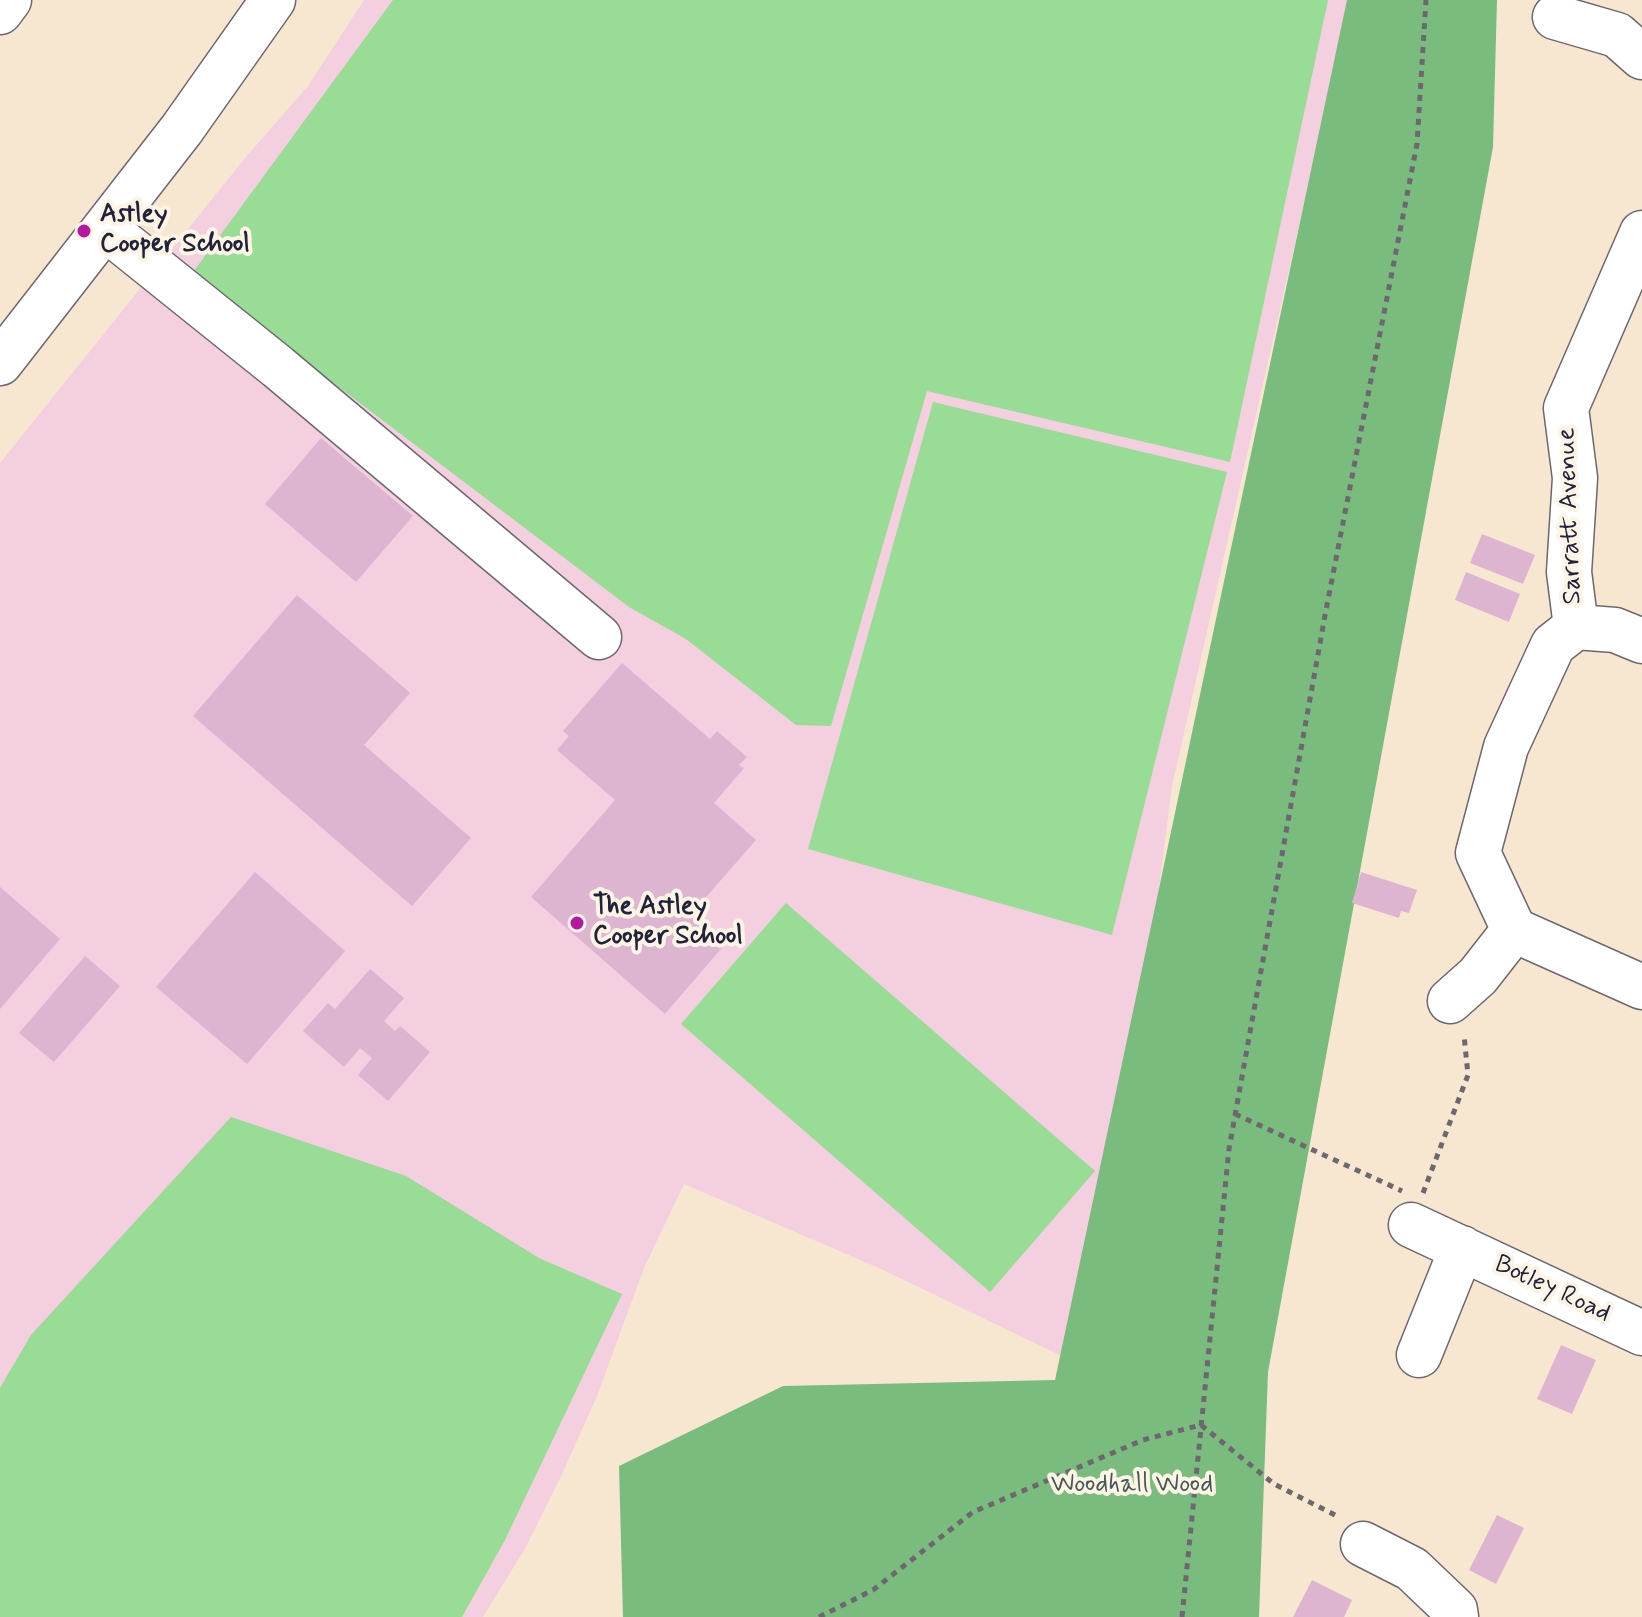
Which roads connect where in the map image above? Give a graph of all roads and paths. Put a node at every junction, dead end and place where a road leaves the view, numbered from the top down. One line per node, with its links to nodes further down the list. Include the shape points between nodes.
1 (9, 0): 4 (street)
2 (1426, 0): 17 (path, via 1417,144)
3 (255, 6): 7 (street, via 182,129)
4 (0, 12)
5 (1555, 17): 6 (street, via 1617,35)
6 (1642, 57)
7 (106, 229): 10 (street); 12 (street)
8 (1642, 233): 9 (street, Sarratt Avenue)
9 (1633, 281): 11 (street, Sarratt Avenue, via 1566,408 1575,478 1569,572)
10 (0, 363)
11 (1576, 627): 13 (street, via 1615,630); 14 (street, Sarratt Avenue, via 1553,645 1490,741 1478,853)
12 (599, 637)
13 (1642, 641)
14 (1514, 930): 15 (street); 16 (street, via 1478,976)
15 (1642, 987)
16 (1451, 1000): 18 (path, via 1468,1075)
17 (1235, 1114): 18 (path); 22 (path)
18 (1416, 1212): 19 (street, Botley Road)
19 (1462, 1248): 20 (street, Botley Road); 21 (street, Botley Road)
20 (1642, 1333)
21 (1419, 1355)
22 (1201, 1425): 23 (path, via 1274,1484 1353,1524); 24 (path, via 1143,1440 973,1512 873,1590); 25 (path)
23 (1363, 1544): 26 (street, via 1412,1569)
24 (819, 1617)
25 (1182, 1617)
26 (1456, 1617)

